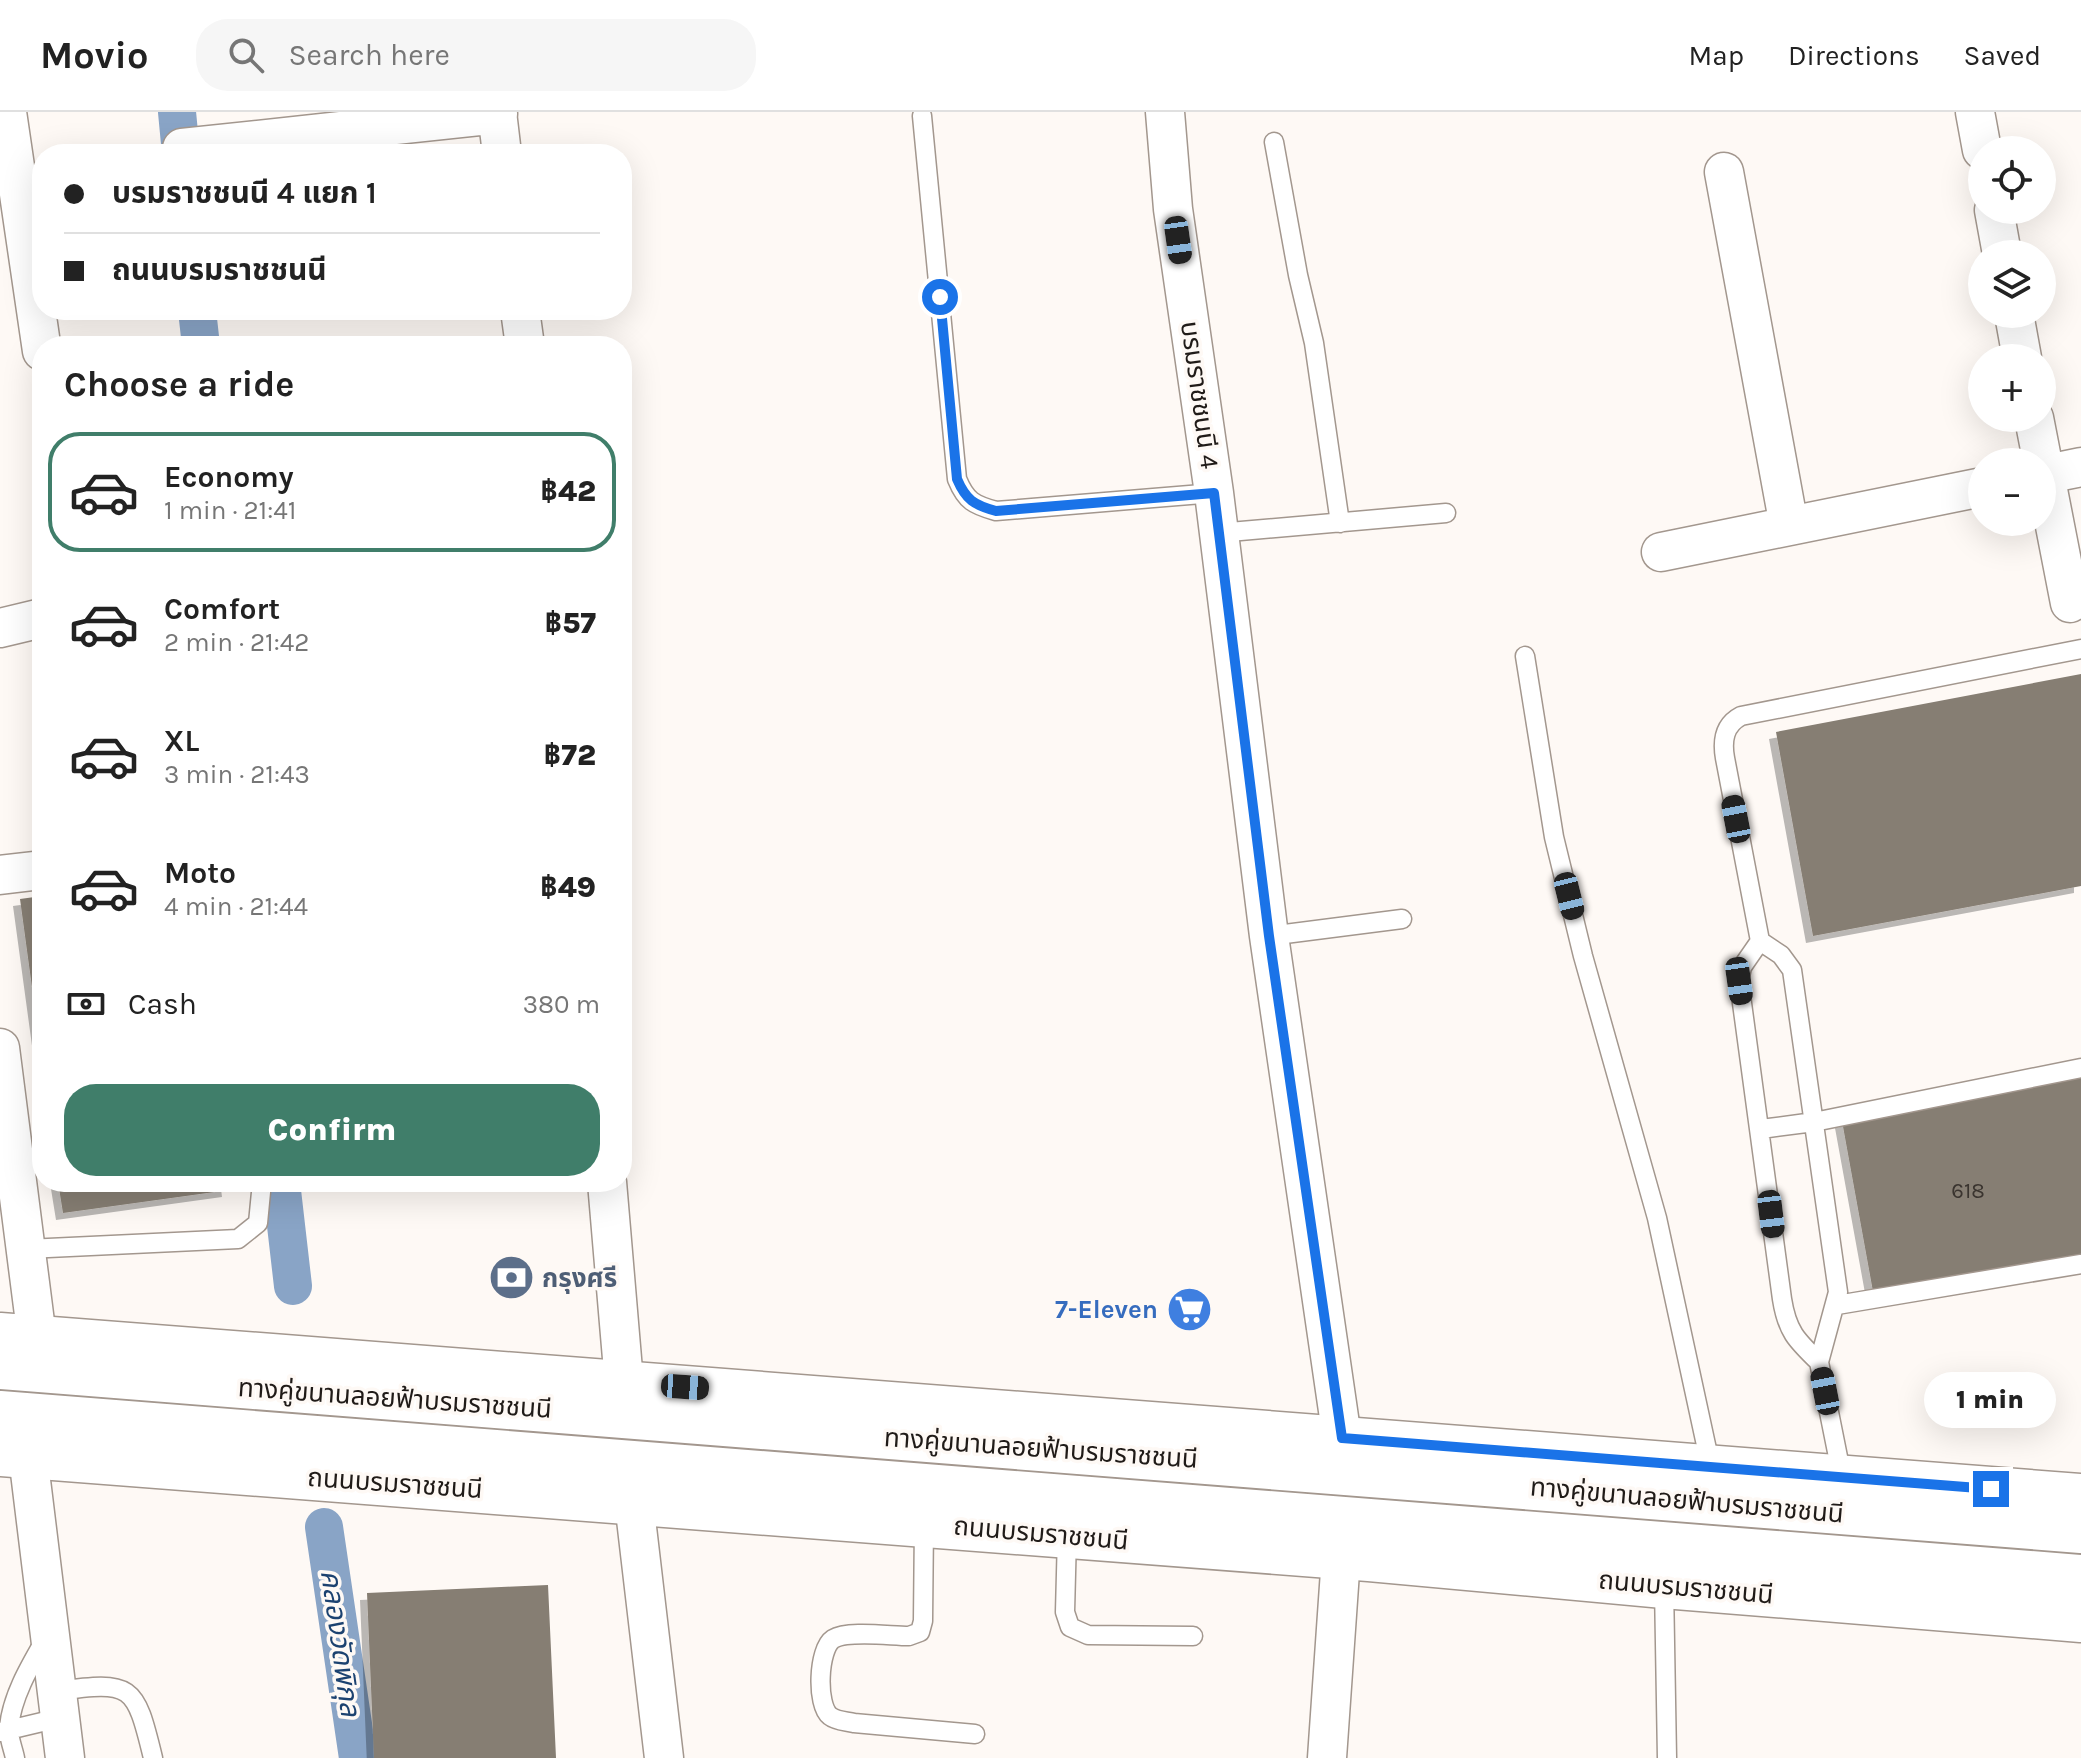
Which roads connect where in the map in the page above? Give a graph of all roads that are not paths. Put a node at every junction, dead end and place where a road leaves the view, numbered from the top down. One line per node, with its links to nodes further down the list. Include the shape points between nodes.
1 (7, 112): 11 (street)
2 (1165, 112): 15 (street, บรมราชชนนี 4, via 1173,209)
3 (1975, 112): 6 (street)
4 (498, 113): 8 (street); 9 (street)
5 (922, 116): 15 (lane, via 957,479 965,496 974,505 996,511)
6 (1979, 136)
7 (1274, 142): 17 (lane, via 1314,343)
8 (218, 144)
9 (501, 144)
10 (1724, 172): 18 (street)
11 (32, 283)
12 (2081, 467): 13 (street)
13 (2056, 472)
14 (1968, 490): 18 (street)
15 (1214, 493): 19 (street, บรมราชชนนี 4)
16 (1446, 513): 17 (lane)
17 (1340, 523): 19 (lane)
18 (1789, 526): 21 (street)
19 (1218, 533): 30 (street, บรมราชชนนี 4)
20 (2056, 536): 22 (street)
21 (1661, 552)
22 (2070, 603)
23 (32, 620): 24 (street)
24 (0, 628)
25 (2081, 649): 31 (lane, via 1735,719 1723,749)
26 (1525, 656): 48 (lane, via 1554,837 1657,1218)
27 (32, 871): 28 (street)
28 (0, 875)
29 (1402, 919): 30 (lane)
30 (1269, 936): 46 (street, บรมราชชนนี 4)
31 (1760, 941): 34 (lane, via 1792,970); 35 (lane, via 1739,981)
32 (0, 1048): 38 (street)
33 (2081, 1068): 34 (lane)
34 (1814, 1122): 35 (lane); 40 (lane)
35 (1761, 1129): 42 (lane, via 1785,1321)
36 (261, 1192): 38 (lane, via 258,1223 238,1239)
37 (608, 1192): 44 (street)
38 (27, 1249): 41 (street)
39 (2081, 1264): 40 (lane)
40 (1837, 1305): 42 (lane)
41 (19, 1336): 44 (main road)
42 (1819, 1362): 49 (lane)
43 (0, 1367): 53 (main road, ทางคู่ขนานลอยฟ้าบรมราชชนนี)
44 (624, 1382): 46 (main road)
45 (0, 1413): 56 (main road, ทางคู่ขนานลอยฟ้าบรมราชชนนี)
46 (1342, 1438): 48 (main road)
47 (14, 1455): 51 (main road, ถนนบรมราชชนนี); 59 (street)
48 (1711, 1468): 49 (main road)
49 (1842, 1477): 50 (main road)
50 (2081, 1495)
51 (634, 1502): 52 (main road, ถนนบรมราชชนนี); 67 (street)
52 (924, 1523): 54 (main road, ถนนบรมราชชนนี); 63 (lane, via 920,1632 836,1637 827,1644 822,1655 824,1708 834,1719 854,1723)
53 (2081, 1531)
54 (1067, 1535): 55 (main road, ถนนบรมราชชนนี); 60 (lane, via 1065,1612 1070,1627 1088,1635)
55 (1341, 1557): 57 (main road, ถนนบรมราชชนนี); 68 (street)
56 (2081, 1577)
57 (1664, 1586): 58 (main road, ถนนบรมราชชนนี); 69 (lane)
58 (2081, 1620)
59 (49, 1634): 61 (street); 62 (lane)
60 (1193, 1636)
61 (57, 1704): 62 (lane); 65 (street); 66 (lane, via 99,1685 116,1687 133,1697 143,1715)
62 (4, 1731): 64 (lane)
63 (975, 1734)
64 (15, 1758)
65 (65, 1758)
66 (153, 1758)
67 (664, 1758)
68 (1327, 1758)
69 (1667, 1758)

